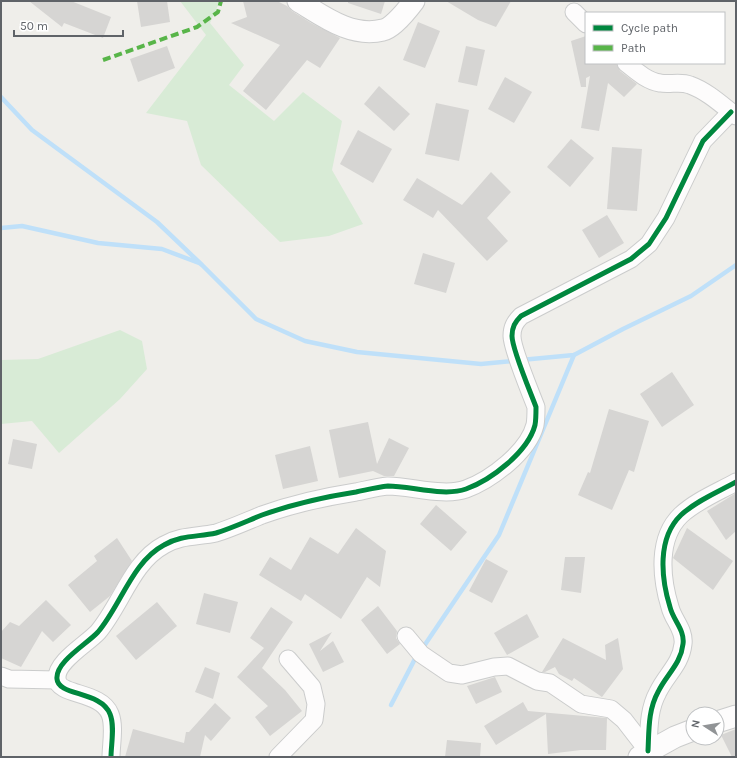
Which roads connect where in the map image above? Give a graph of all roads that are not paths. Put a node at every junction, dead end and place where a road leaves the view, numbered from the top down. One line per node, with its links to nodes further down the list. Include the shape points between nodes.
1 (298, 1): 2 (street, via 328,20 359,32 384,30 405,13)
2 (414, 1)
3 (574, 12): 4 (street)
4 (585, 23)
5 (627, 64): 6 (street, via 647,79 659,84 682,82 692,85)
6 (733, 114): 11 (street, via 703,141 666,218 649,244 631,259 521,316 515,322 513,342 536,407 536,416 535,425 525,444 500,469 481,483 464,490 386,486 288,506 214,533 183,537 164,544 147,557 98,631 64,661)
7 (736, 482): 15 (street, via 682,515 670,530 662,558 664,584 670,609 682,631 684,642 681,657 658,690 652,706)
8 (406, 636): 15 (street, via 422,654 448,673 462,675 508,666 537,681 550,684 581,704 611,709 624,720)
9 (288, 659): 17 (street, via 312,687 316,704 314,720)
10 (1, 676): 11 (street, via 16,680)
11 (56, 680): 16 (street, via 66,690 98,700 107,707 111,716)
12 (736, 716): 13 (street)
13 (725, 719)
14 (685, 734): 15 (street)
15 (644, 754)
16 (111, 757)
17 (278, 757)

